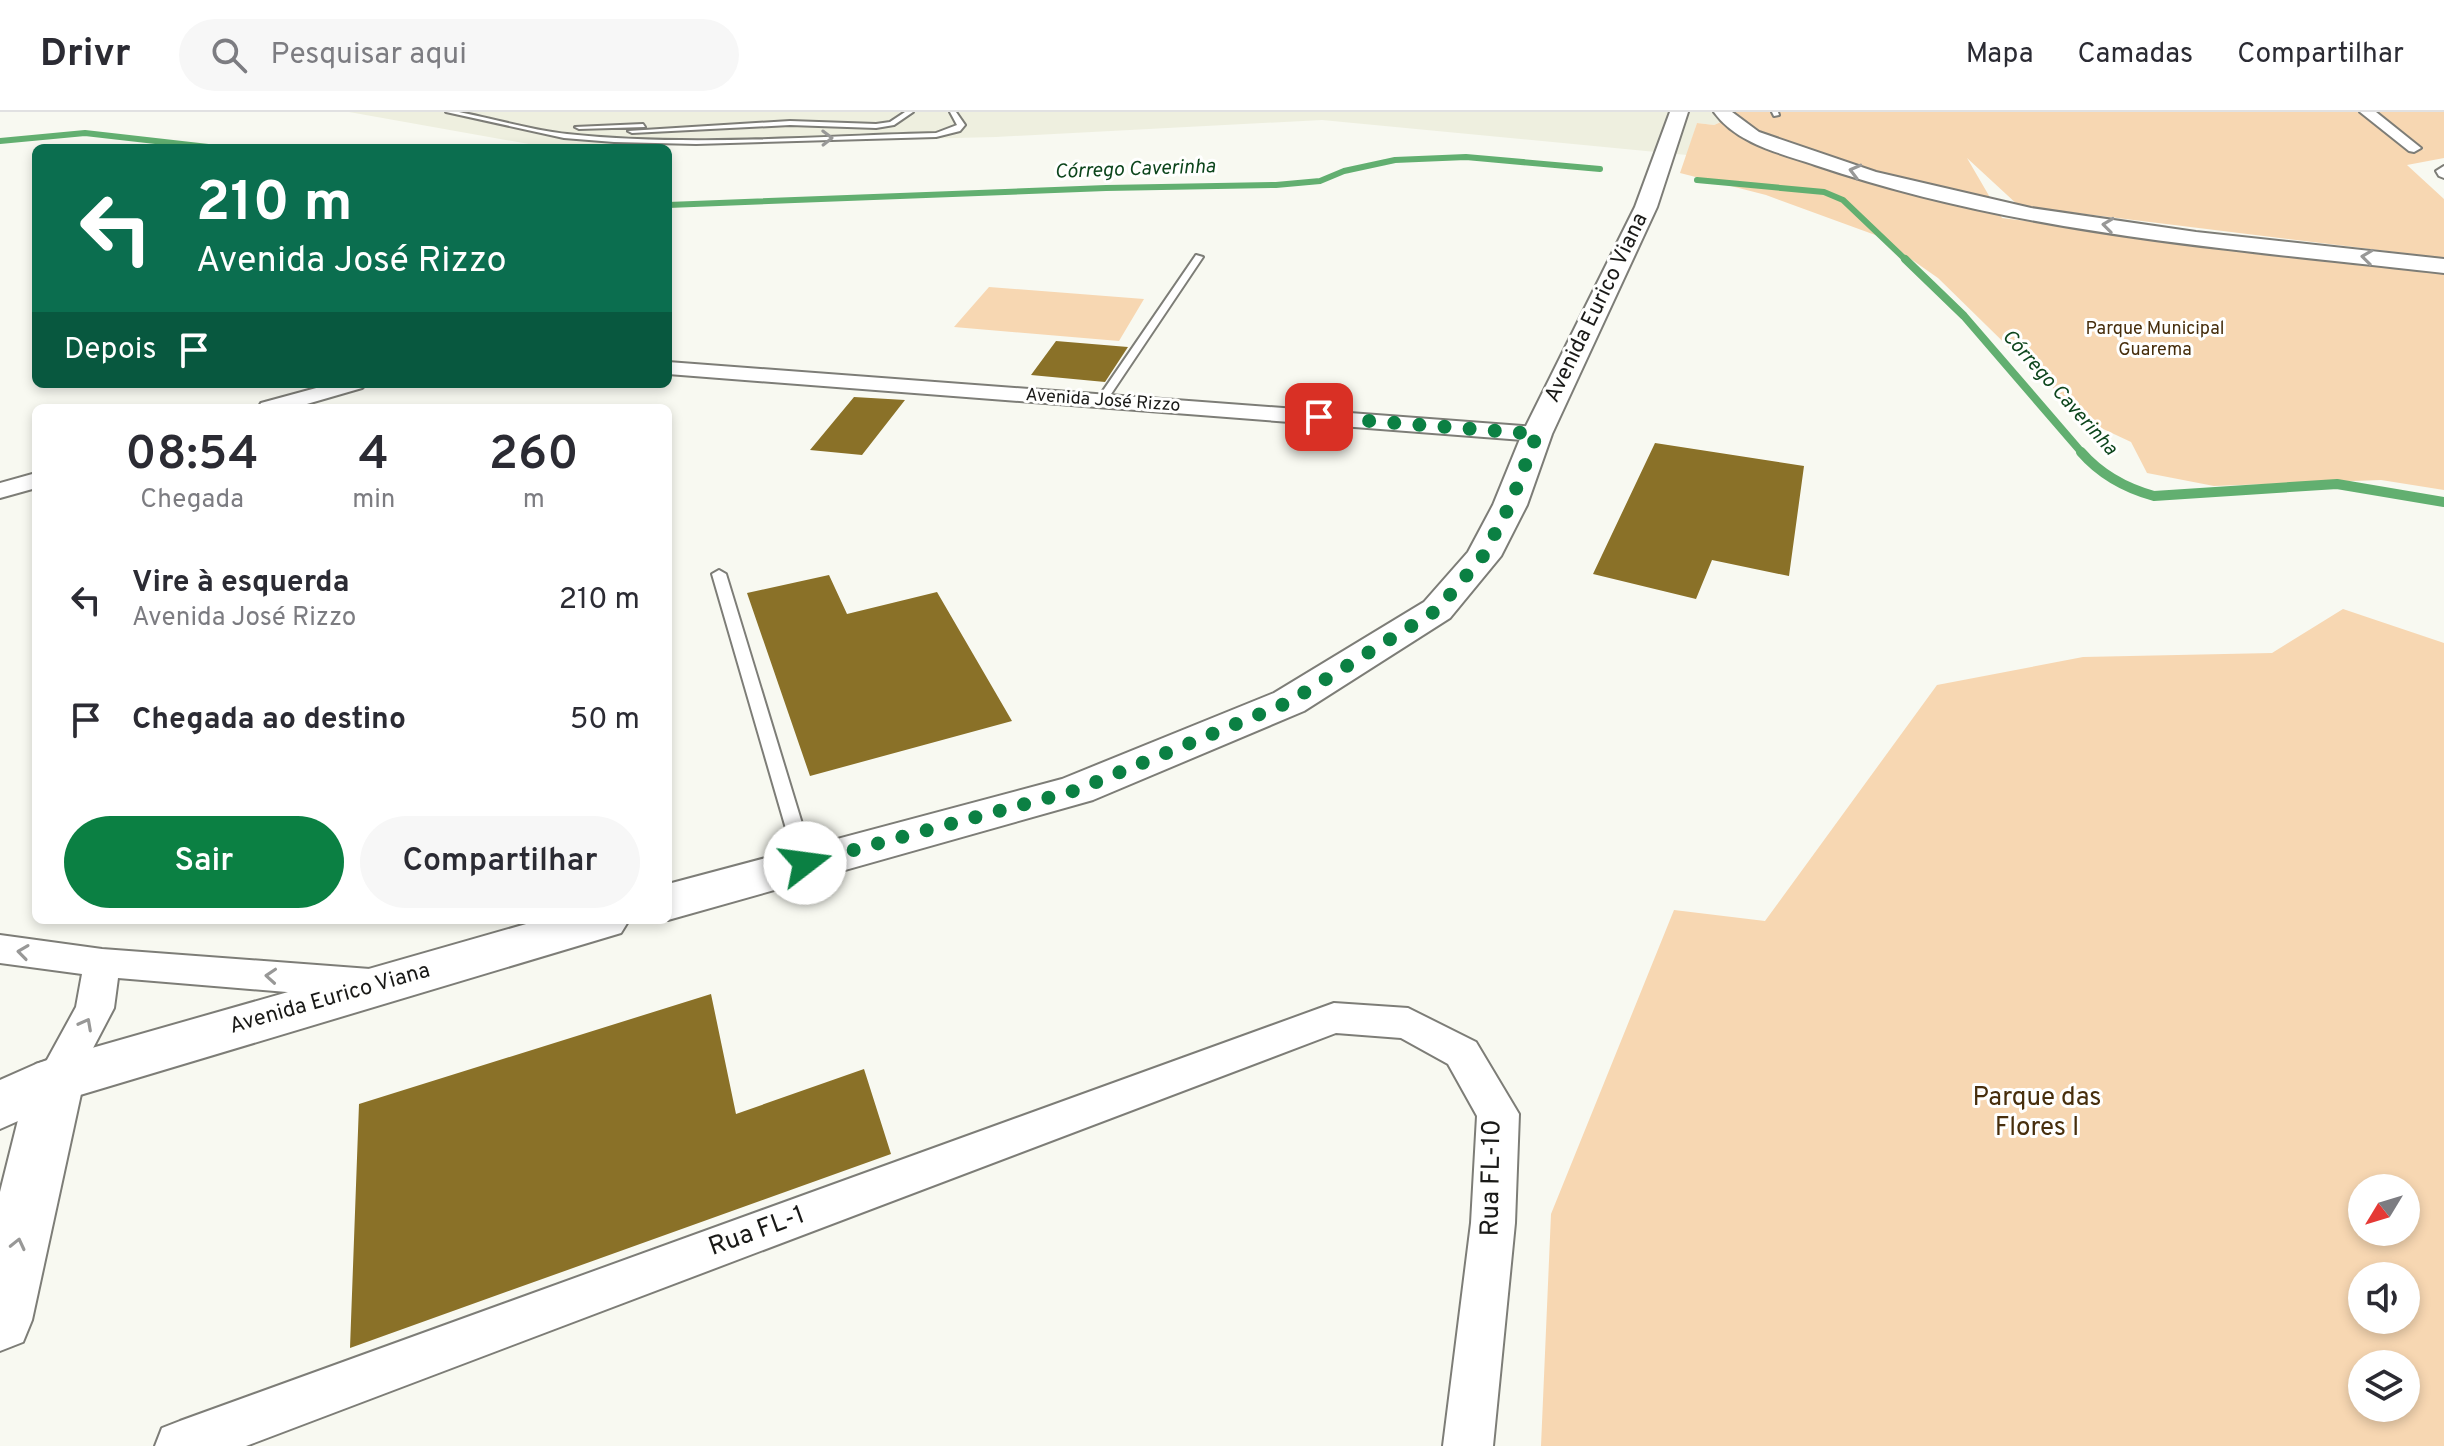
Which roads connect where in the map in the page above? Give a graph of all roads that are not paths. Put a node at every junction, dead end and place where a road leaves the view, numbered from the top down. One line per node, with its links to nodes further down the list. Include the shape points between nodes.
1 (449, 112): 11 (lane)
2 (804, 112): 10 (lane)
3 (910, 112): 10 (lane, via 892,124 876,126)
4 (953, 112): 16 (lane, one-way to 4, via 936,135 961,125)
5 (1679, 112): 25 (main road, Avenida Eurico Viana, via 1646,207)
6 (1723, 112): 20 (street, one-way to 6, via 2028,216 1826,163 1739,128)
7 (2367, 112): 18 (street)
8 (514, 115): 11 (lane)
9 (537, 120): 12 (lane)
10 (792, 121): 13 (lane); 14 (lane, via 777,131); 15 (lane)
11 (494, 122): 15 (lane)
12 (552, 123)
13 (570, 126)
14 (741, 132): 16 (lane); 17 (lane, via 705,133)
15 (564, 136): 17 (lane)
16 (721, 140): 17 (lane)
17 (682, 141)
18 (2414, 148)
19 (1199, 257): 23 (lane)
20 (2444, 266)
21 (672, 368): 23 (street, Avenida José Rizzo)
22 (341, 388): 24 (street)
23 (1101, 401): 25 (street, Avenida José Rizzo)
24 (283, 404)
25 (1537, 434): 29 (main road, Avenida Eurico Viana, via 1510,505 1483,556 1437,610 1289,702 1077,790)
26 (32, 481): 27 (street)
27 (0, 491)
28 (719, 574): 29 (lane)
29 (805, 863): 30 (main road, Avenida Eurico Viana)
30 (672, 901)
31 (590, 924): 34 (main road, Avenida Eurico Viana)
32 (0, 949): 33 (street, one-way to 32)
33 (102, 963): 34 (street, one-way to 33); 36 (street, one-way to 33, via 95,1008)
34 (377, 984): 36 (main road, Avenida Eurico Viana)
35 (1334, 1018): 39 (street, Rua FL-1); 40 (street, Rua FL-10, via 1408,1023 1462,1053 1498,1114 1493,1223)
36 (28, 1080): 37 (main road, Avenida Eurico Viana); 38 (main road, one-way to 36)
37 (0, 1105)
38 (0, 1320)
39 (180, 1446)
40 (1468, 1446)

